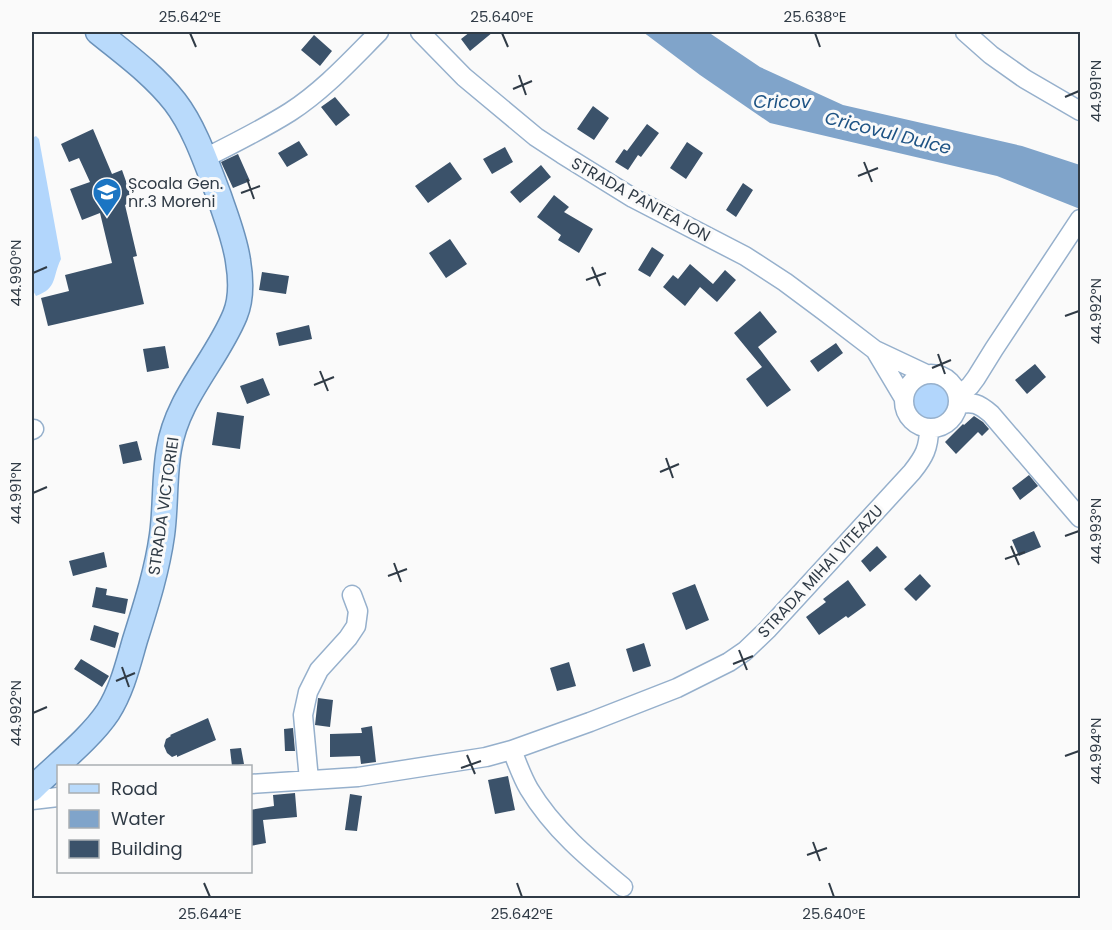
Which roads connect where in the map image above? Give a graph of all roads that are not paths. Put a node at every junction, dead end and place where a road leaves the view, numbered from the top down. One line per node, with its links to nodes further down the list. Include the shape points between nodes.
1 (98, 32): 6 (main road, STRADA VICTORIEI, via 144,69 177,104)
2 (379, 32): 6 (street, via 347,65 290,112)
3 (420, 32): 8 (street, STRADA PANTEA ION, via 464,77 536,137 633,198 745,256)
4 (964, 32): 5 (street, via 1024,79)
5 (1080, 111)
6 (205, 158): 16 (main road, STRADA VICTORIEI, via 238,260 240,293 236,314 176,424 169,447 155,573 121,687 91,733)
7 (1078, 222): 11 (street)
8 (874, 350): 9 (street, STRADA PANTEA ION); 10 (street, STRADA PANTEA ION)
9 (926, 374): 10 (street, via 911,382); 11 (street, via 950,381)
10 (903, 398): 12 (street, via 912,422)
11 (958, 400): 12 (street, via 956,412 945,425); 13 (street, via 981,405 991,414)
12 (929, 428): 15 (street, STRADA MIHAI VITEAZU, via 927,450 912,472 745,651 677,688)
13 (1080, 518)
14 (352, 595): 18 (street, via 358,611 356,626 319,670 306,700 303,716)
15 (512, 750): 18 (street, STRADA MIHAI VITEAZU, via 358,777); 23 (street, via 527,786 552,822)
16 (57, 765)
17 (57, 765): 20 (main road, STRADA VICTORIEI)
18 (309, 780): 19 (street, STRADA MIHAI VITEAZU)
19 (252, 784)
20 (32, 789)
21 (57, 797): 22 (street)
22 (32, 800)
23 (623, 888)

